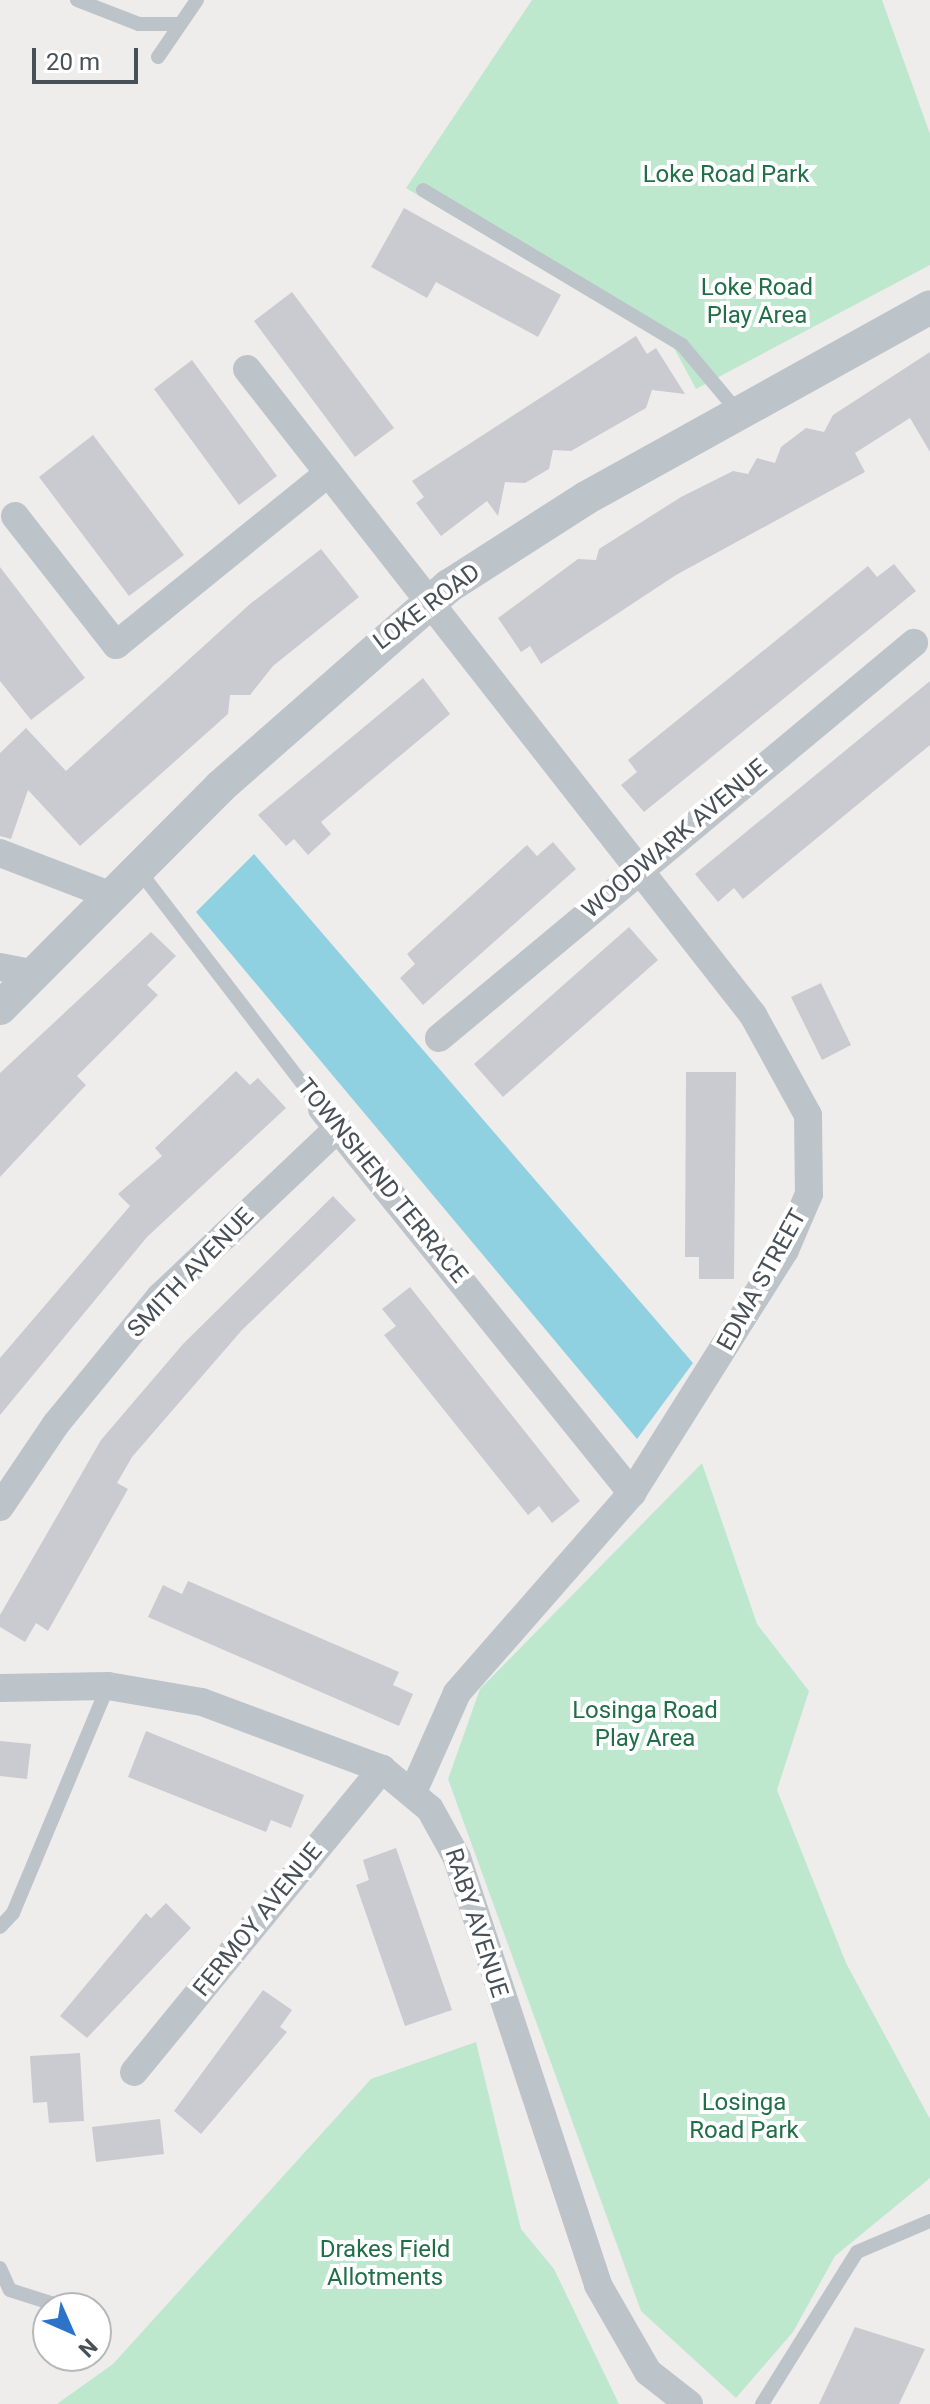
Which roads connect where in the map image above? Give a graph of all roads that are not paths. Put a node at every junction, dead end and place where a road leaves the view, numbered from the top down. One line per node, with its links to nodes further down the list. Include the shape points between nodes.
1 (77, 0): 3 (lane, via 139,24)
2 (197, 0): 3 (lane)
3 (180, 24): 4 (lane)
4 (158, 57)
5 (423, 190): 8 (lane, via 682,345)
6 (930, 307): 8 (street, LOKE ROAD)
7 (247, 369): 9 (street, EDMA STREET)
8 (738, 412): 11 (street, LOKE ROAD, via 586,498)
9 (327, 474): 10 (street, via 116,645); 11 (street, EDMA STREET)
10 (15, 516)
11 (425, 604): 14 (street, LOKE ROAD); 15 (street, EDMA STREET)
12 (914, 643): 15 (street, WOODWARK AVENUE)
13 (0, 853): 16 (street)
14 (136, 866): 16 (street, LOKE ROAD); 20 (lane, TOWNSHEND TERRACE)
15 (636, 871): 19 (street, WOODWARK AVENUE); 21 (street, EDMA STREET, via 753,1015 808,1115 809,1194 785,1250)
16 (107, 894): 17 (street, LOKE ROAD)
17 (15, 970): 18 (street, LOKE ROAD)
18 (0, 1008)
19 (439, 1038)
20 (330, 1118): 21 (street, TOWNSHEND TERRACE); 22 (street, SMITH AVENUE, via 160,1297 56,1424)
21 (632, 1493): 26 (street, EDMA STREET, via 457,1693)
22 (0, 1507)
23 (108, 1686): 24 (street, RABY AVENUE); 25 (street, RABY AVENUE, via 202,1702); 27 (lane, via 13,1913)
24 (0, 1688)
25 (382, 1769): 26 (street, RABY AVENUE); 28 (street, FERMOY AVENUE)
26 (413, 1792): 32 (street, RABY AVENUE, via 444,1828 457,1858 598,2285 648,2372)
27 (0, 1927)
28 (134, 2072)
29 (930, 2221): 33 (lane, via 857,2252)
30 (0, 2268): 31 (lane, via 10,2290)
31 (32, 2297)
32 (684, 2403)
33 (762, 2404)

